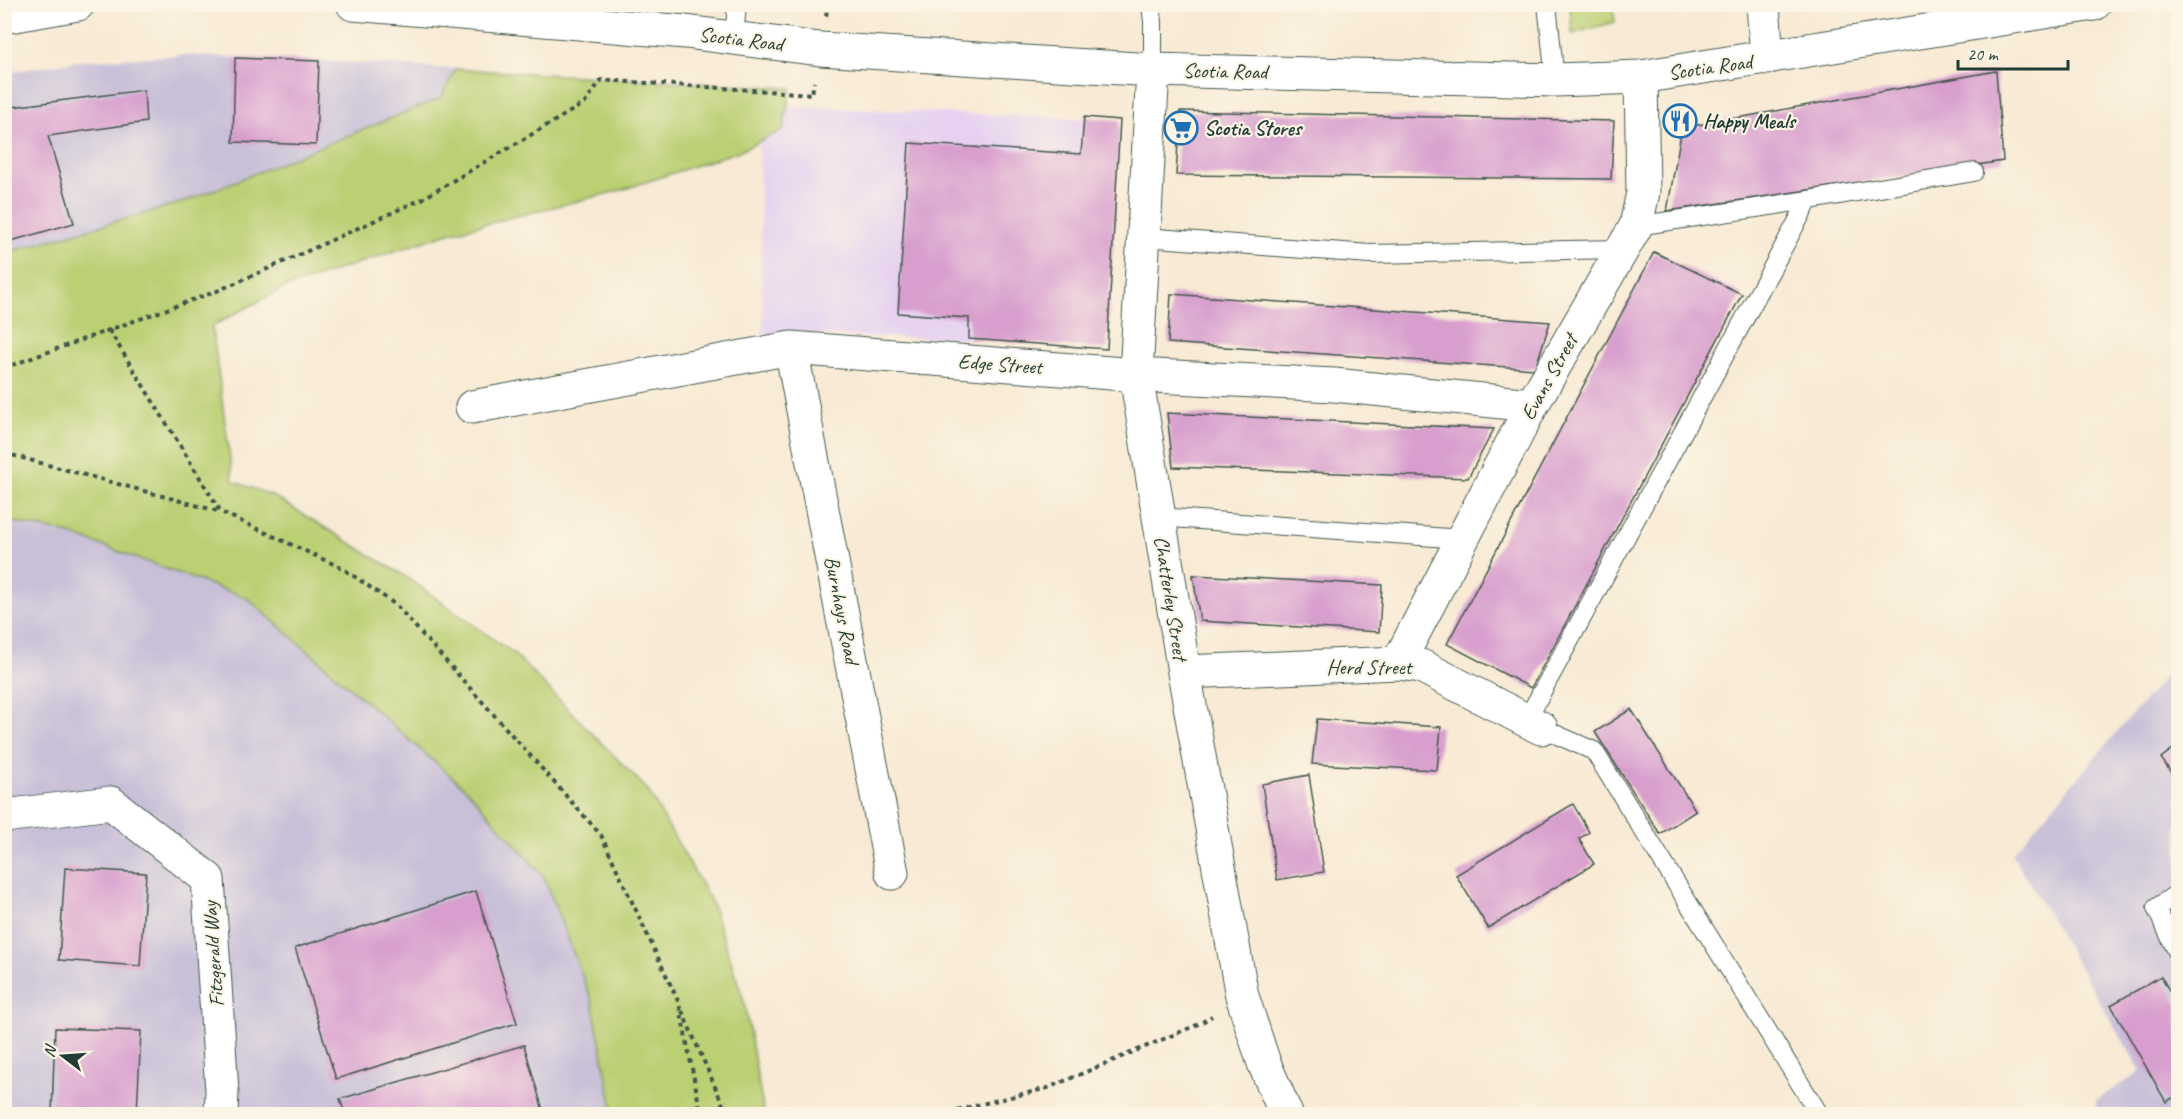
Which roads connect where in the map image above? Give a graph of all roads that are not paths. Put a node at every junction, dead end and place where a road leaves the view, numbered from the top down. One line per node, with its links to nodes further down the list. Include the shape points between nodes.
1 (78, 4): 8 (street)
2 (353, 4): 9 (street, Scotia Road)
3 (737, 4): 9 (lane)
4 (1151, 4): 11 (lane)
5 (1547, 4): 13 (lane)
6 (1763, 4): 10 (street)
7 (2094, 4): 10 (street, Scotia Road)
8 (4, 17)
9 (734, 38): 11 (street, Scotia Road, via 820,49)
10 (1767, 58): 12 (street, Scotia Road)
11 (1154, 70): 13 (street, Scotia Road); 16 (street, Chatterley Street)
12 (1641, 77): 13 (street, Scotia Road); 17 (street, Evans Street, via 1643,192)
13 (1555, 80)
14 (1974, 172): 15 (lane)
15 (1809, 200): 17 (lane); 26 (lane)
16 (1144, 237): 17 (lane, via 1370,254); 19 (street, Chatterley Street)
17 (1629, 238): 20 (street, Evans Street)
18 (790, 348): 19 (street, Edge Street); 21 (street, Edge Street); 28 (street, Burnhays Road)
19 (1136, 375): 20 (street, Edge Street, via 1334,386); 22 (street, Chatterley Street)
20 (1532, 405): 23 (street, Evans Street)
21 (472, 406)
22 (1158, 517): 23 (lane); 25 (street, Chatterley Street)
23 (1462, 539): 24 (street, Evans Street)
24 (1398, 663): 25 (street, Herd Street); 26 (street, Herd Street, via 1421,666)
25 (1184, 672): 32 (street, Chatterley Street, via 1242,996)
26 (1534, 724): 33 (lane, via 1594,751)
27 (4, 816): 31 (street, Fitzgerald Way, via 111,803 208,879)
28 (892, 873)
29 (2178, 893): 30 (lane, via 2156,908)
30 (2178, 953)
31 (221, 1114)
32 (1286, 1114)
33 (1819, 1114)

